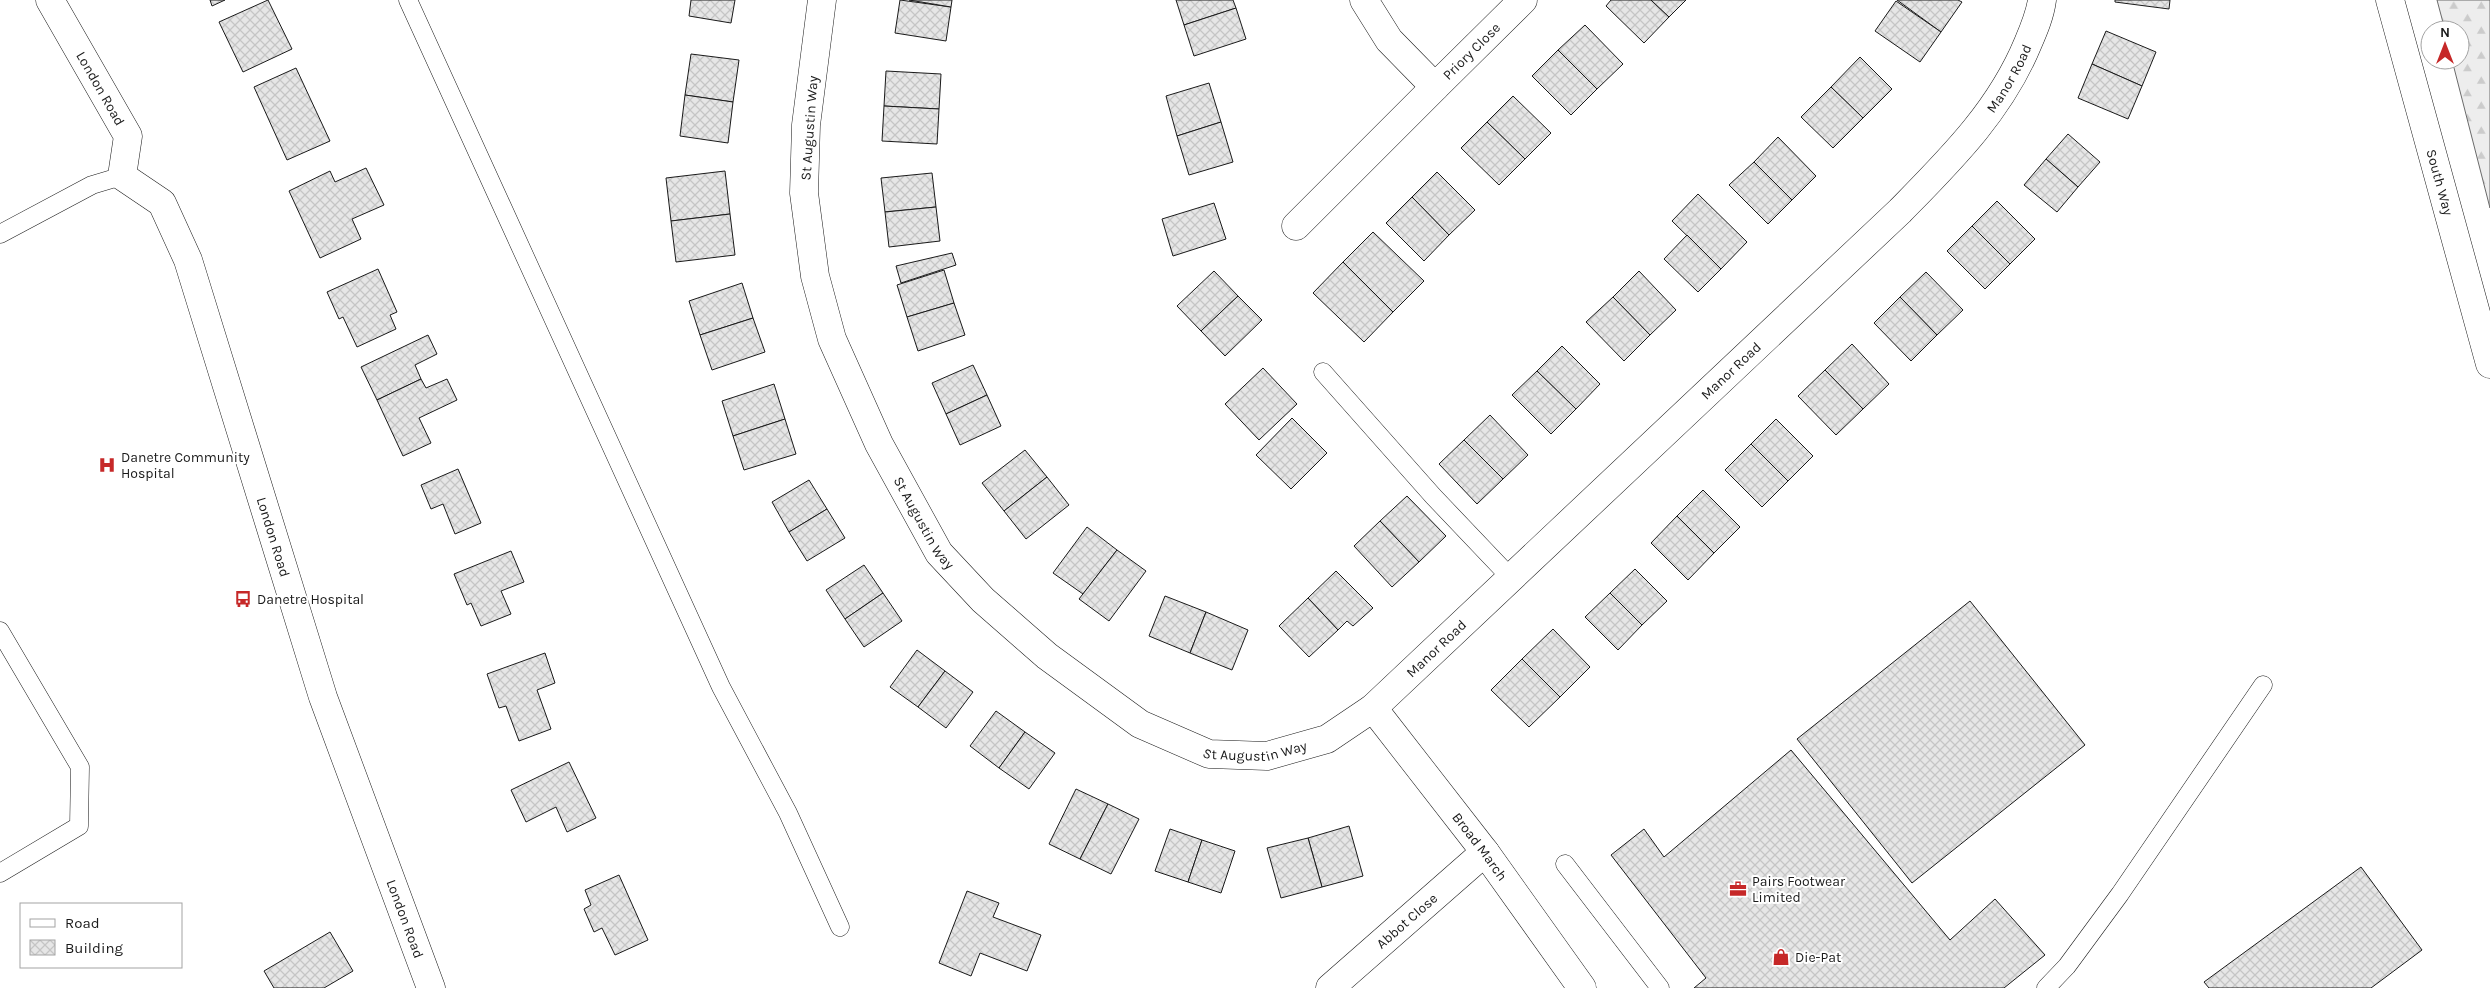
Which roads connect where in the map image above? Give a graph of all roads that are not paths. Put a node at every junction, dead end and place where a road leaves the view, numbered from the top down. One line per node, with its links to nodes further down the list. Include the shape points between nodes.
1 (50, 0): 9 (street, London Road, via 128,136)
2 (408, 0): 21 (lane, via 721,687 788,813)
3 (822, 0): 17 (street, St Augustin Way, via 806,125 804,193 815,276 832,339 878,444 939,553 983,600 1047,656 1140,724 1209,754 1267,756 1328,739)
4 (1364, 0): 8 (street, Priory Close, via 1389,40)
5 (1523, 0): 8 (street, Priory Close)
6 (2042, 0): 14 (street, Manor Road, via 2041,13 2022,59 1997,103 1963,146 1900,211)
7 (2390, 0): 12 (street, South Way)
8 (1436, 87): 10 (street)
9 (122, 176): 11 (lane, via 92,185); 22 (street, London Road, via 162,203 188,260 323,697)
10 (1296, 226)
11 (0, 234)
12 (2490, 364)
13 (1323, 372): 14 (lane)
14 (1511, 578): 17 (street, Manor Road)
15 (0, 631): 20 (lane, via 80,767 79,826)
16 (2263, 685): 26 (lane, via 2120,894 2067,966)
17 (1373, 708): 18 (street, Broad March)
18 (1484, 852): 23 (street, Abbot Close); 24 (street, Broad March)
19 (1565, 864): 25 (lane)
20 (0, 873)
21 (840, 927)
22 (431, 988)
23 (1330, 988)
24 (1582, 988)
25 (1660, 988)
26 (2046, 988)

